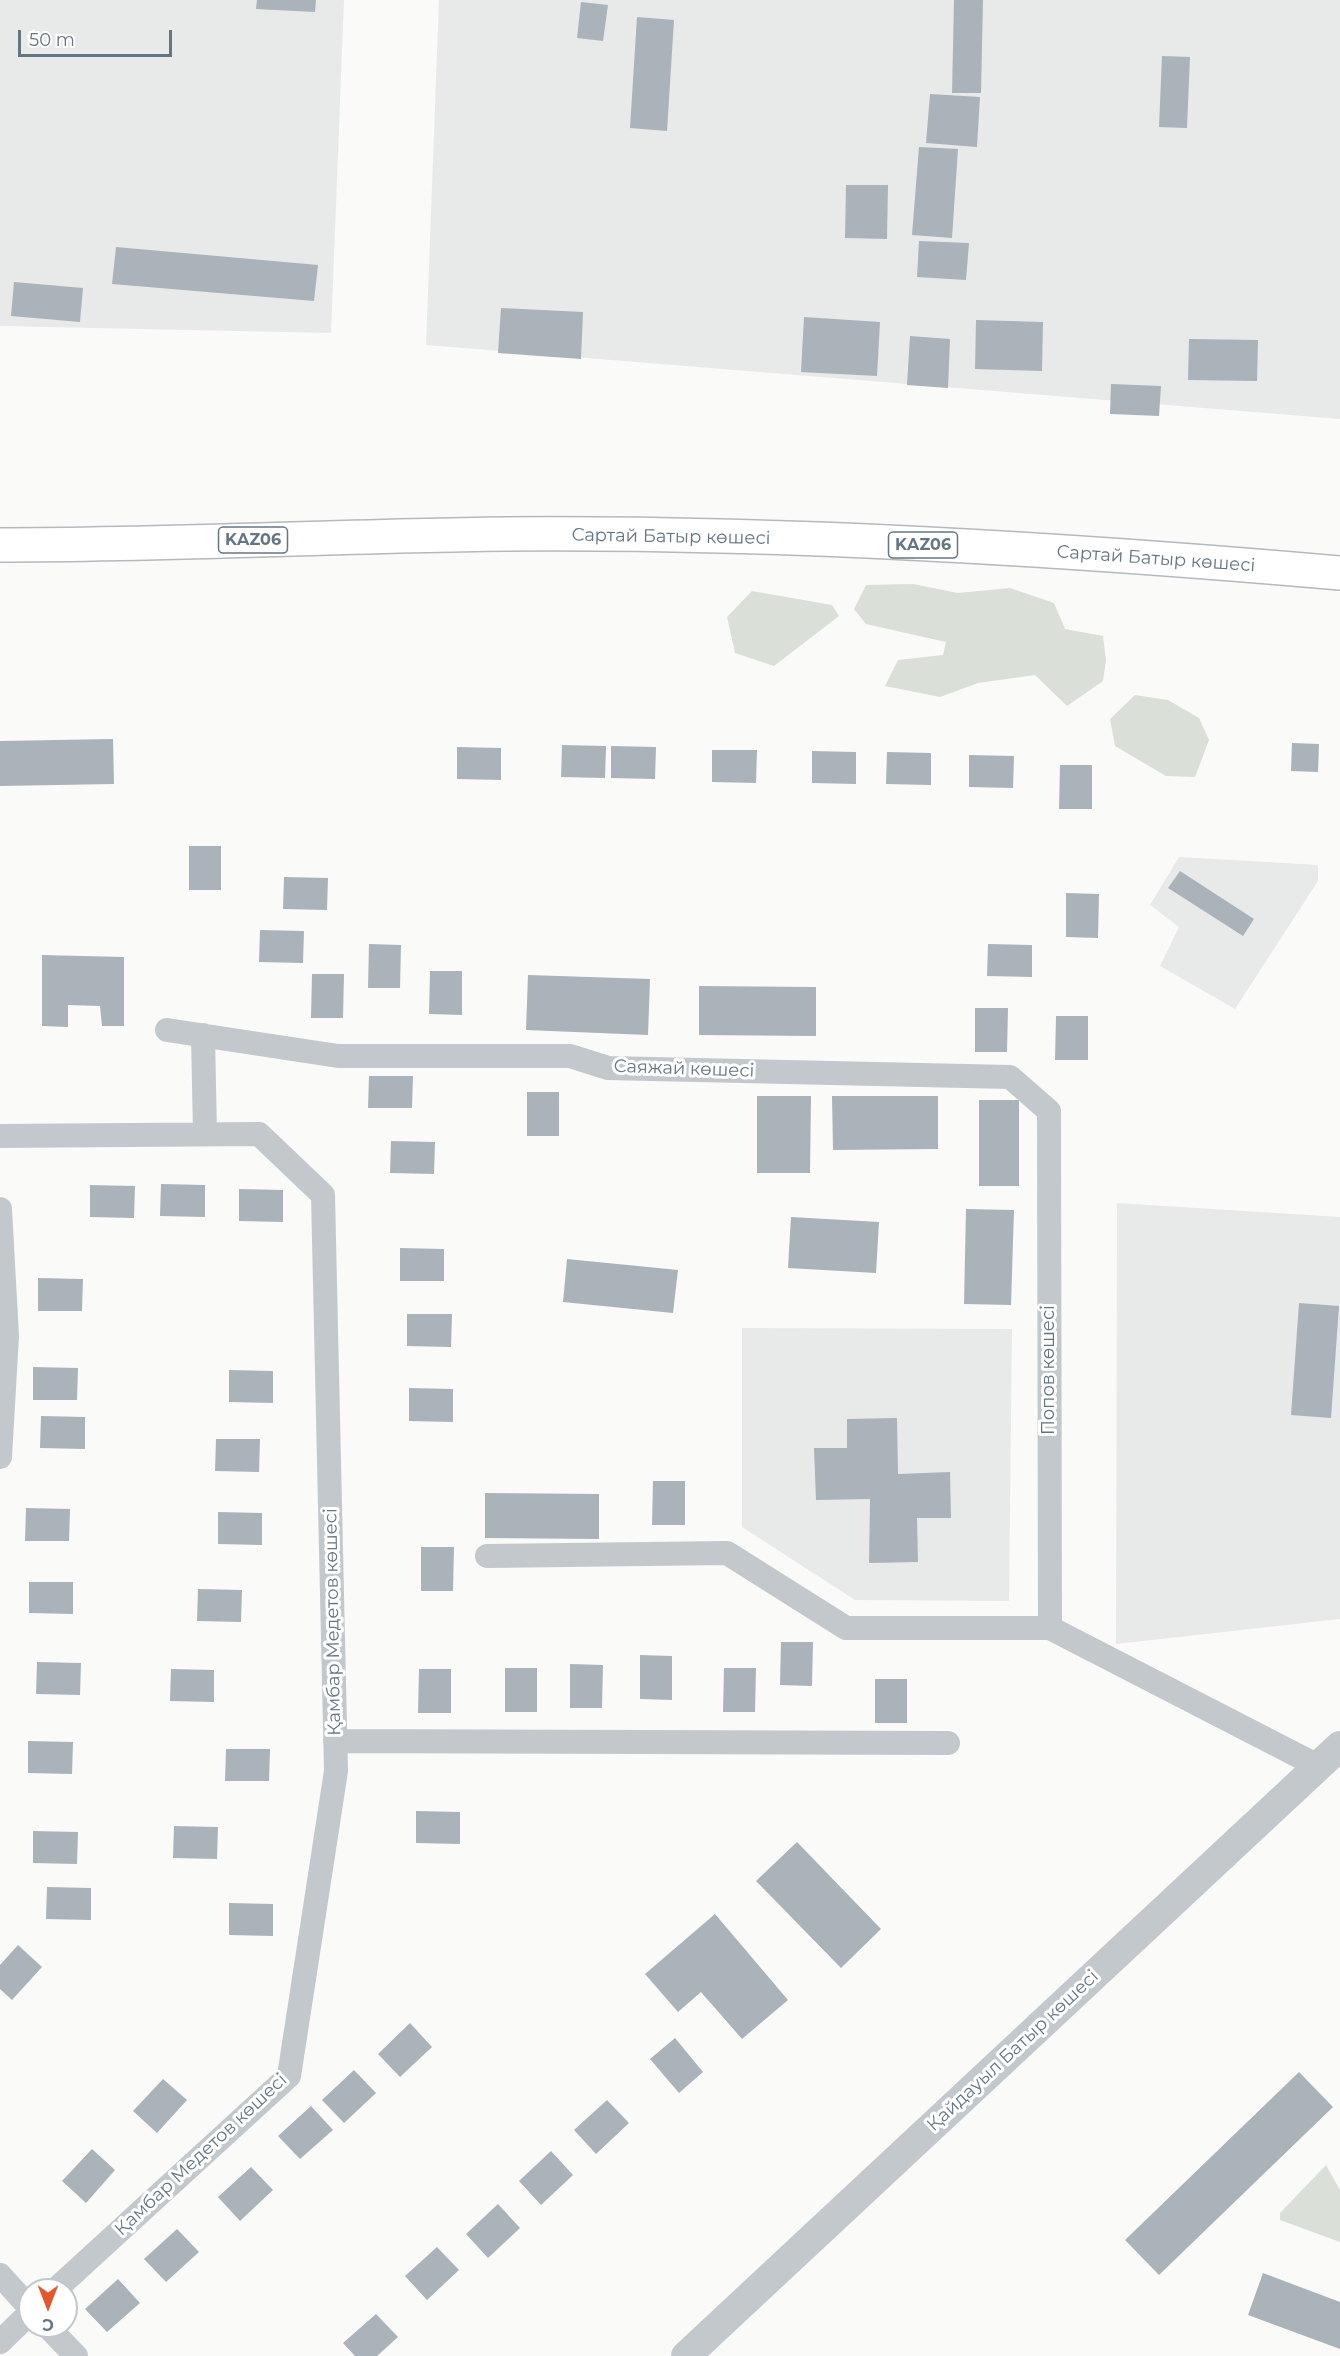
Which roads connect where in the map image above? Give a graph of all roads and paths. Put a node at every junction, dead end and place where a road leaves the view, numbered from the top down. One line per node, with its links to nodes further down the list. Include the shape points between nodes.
1 (0, 545): 2 (highway, Сартай Батыр көшесі / KАZ06, via 494,534 702,536 1078,552)
2 (1340, 573)
3 (167, 1030): 4 (street, Саяжай көшесі)
4 (203, 1035): 5 (street, Саяжай көшесі, via 338,1056 570,1056 608,1068 1010,1077); 6 (street)
5 (1049, 1111): 11 (street, Попов көшесі)
6 (205, 1134): 7 (street, Қамбар Медетов көшесі); 12 (street, Қамбар Медетов көшесі, via 259,1134 324,1195)
7 (0, 1136)
8 (0, 1209): 9 (street, via 7,1336)
9 (0, 1457)
10 (487, 1556): 11 (street, via 727,1553 846,1628)
11 (1050, 1629): 15 (street)
12 (335, 1741): 13 (street); 17 (street, Қамбар Медетов көшесі, via 336,1771 290,2076)
13 (948, 1743)
14 (1340, 1746): 15 (street, Қайдауыл Батыр көшесі)
15 (1318, 1766): 23 (street, Қайдауыл Батыр көшесі)
16 (0, 2275): 18 (street)
17 (68, 2278)
18 (18, 2295)
19 (18, 2325): 21 (street)
20 (59, 2338): 22 (street)
21 (0, 2342)
22 (76, 2356)
23 (686, 2356)

